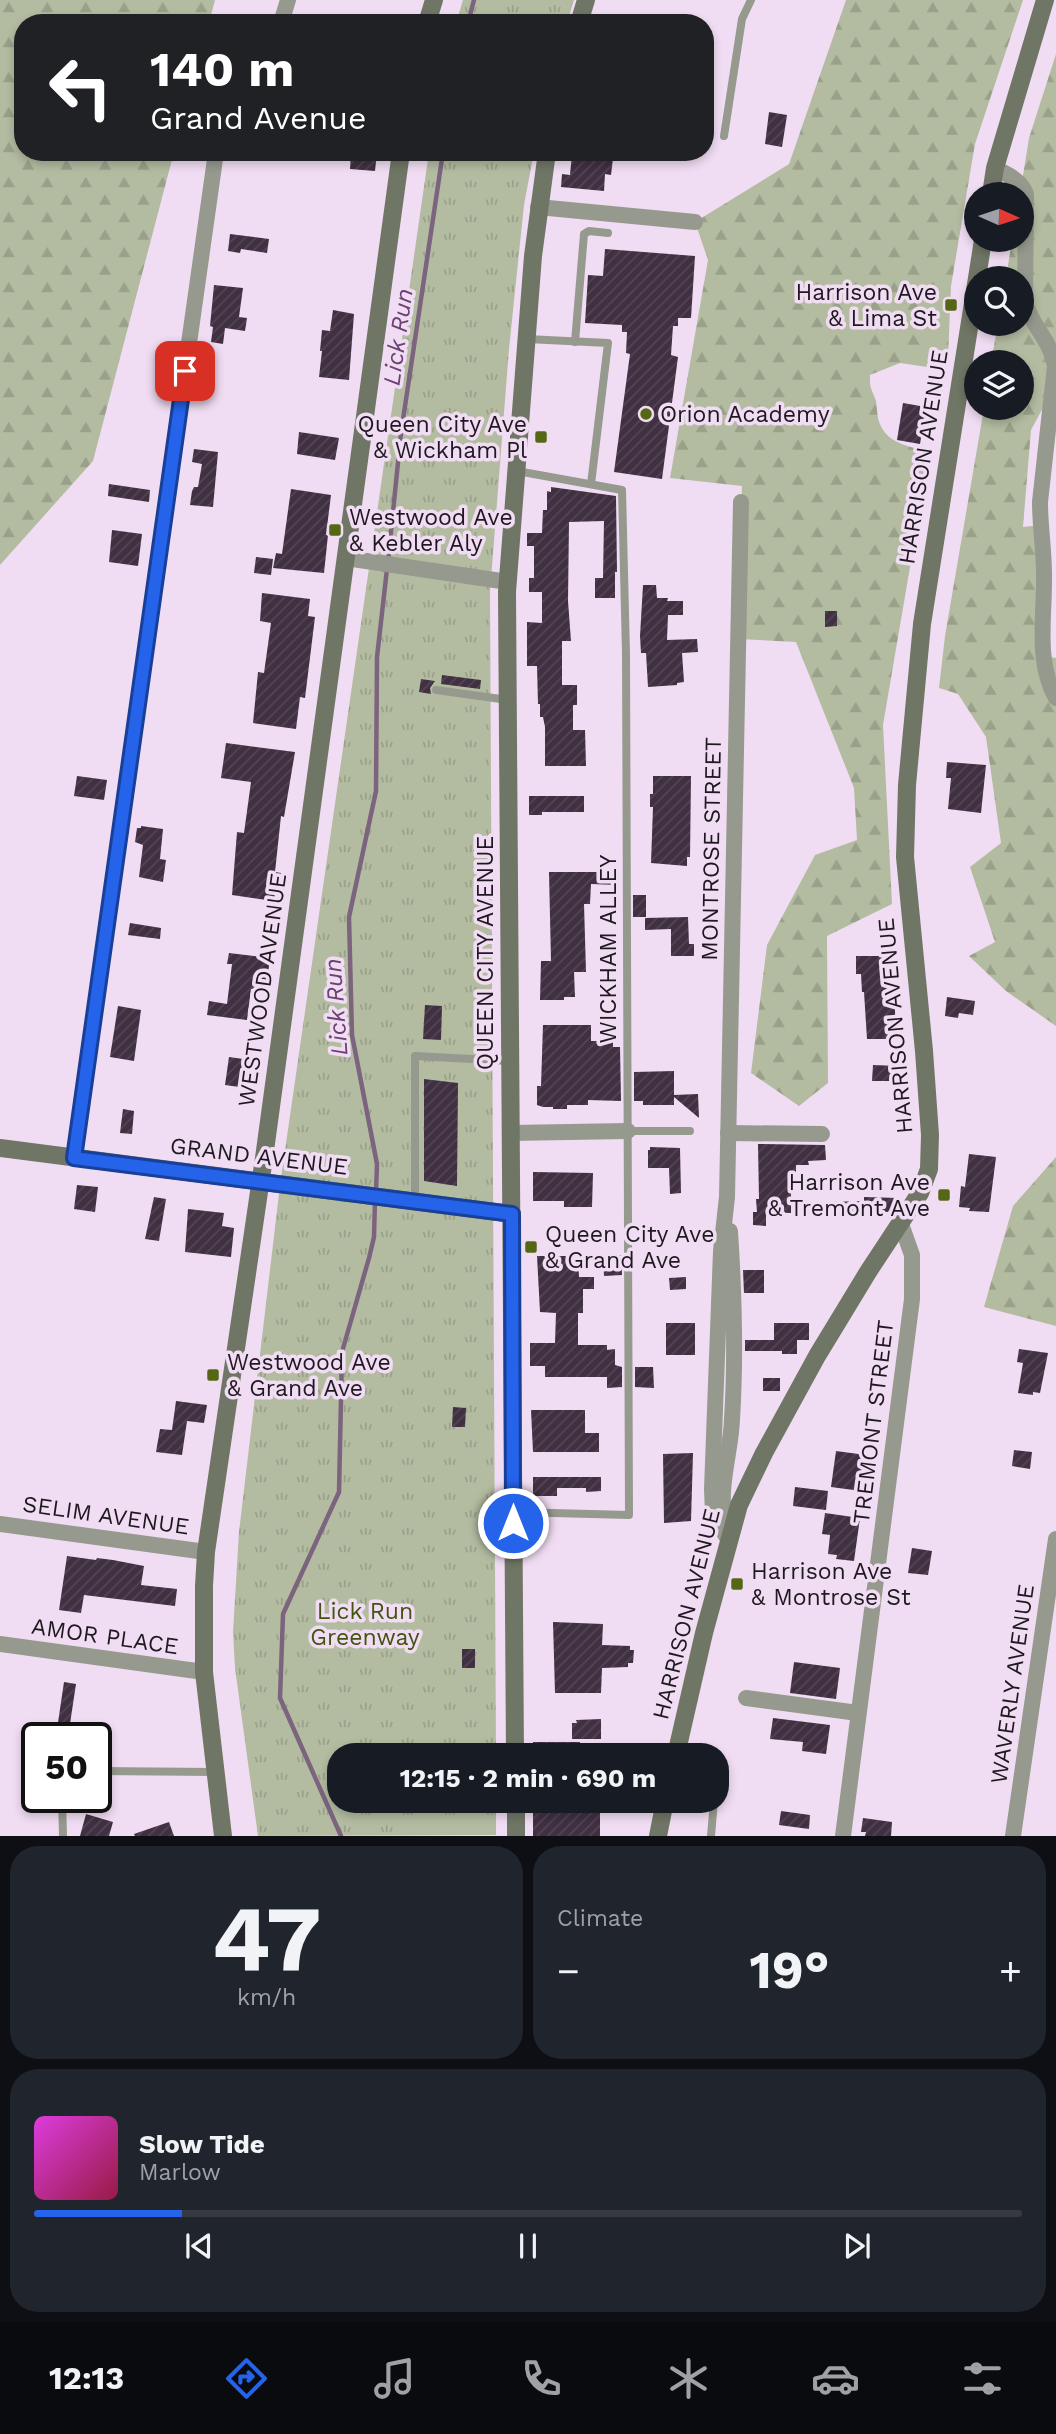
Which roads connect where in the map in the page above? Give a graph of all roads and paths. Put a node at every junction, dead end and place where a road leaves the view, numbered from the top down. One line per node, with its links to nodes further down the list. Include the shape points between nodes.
1 (751, 0): 3 (lane, via 742,19)
2 (1045, 0): 7 (main road)
3 (724, 136)
4 (215, 161): 30 (street)
5 (400, 161): 18 (main road, WESTWOOD AVENUE)
6 (546, 161): 9 (main road, QUEEN CITY AVENUE)
7 (995, 168): 8 (main road); 21 (street, via 1017,181 1026,194 1025,301 1055,366 1040,525 1043,656)
8 (992, 182)
9 (538, 207): 10 (street); 13 (main road, QUEEN CITY AVENUE)
10 (695, 222)
11 (608, 233): 14 (lane, via 589,230 584,234)
12 (981, 252): 34 (main road, HARRISON AVENUE, via 922,624 913,709 905,857 930,1148 925,1184)
13 (527, 339): 14 (lane); 15 (main road, QUEEN CITY AVENUE)
14 (575, 342): 16 (lane, via 608,343)
15 (517, 471): 16 (lane, WICKHAM ALLEY); 19 (main road, QUEEN CITY AVENUE)
16 (592, 484): 25 (lane, WICKHAM ALLEY, via 622,490)
17 (741, 502): 27 (street, MONTROSE STREET)
18 (346, 558): 19 (street); 31 (main road, WESTWOOD AVENUE)
19 (508, 582): 22 (main road, QUEEN CITY AVENUE)
20 (436, 690): 22 (lane)
21 (1056, 698)
22 (508, 700): 23 (main road, QUEEN CITY AVENUE)
23 (510, 1061): 26 (main road, QUEEN CITY AVENUE); 32 (lane, via 415,1056)
24 (690, 1131): 25 (lane)
25 (628, 1132): 26 (street); 35 (lane, WICKHAM ALLEY, via 629,1515)
26 (510, 1133): 33 (main road, QUEEN CITY AVENUE)
27 (728, 1133): 28 (street); 37 (street, MONTROSE STREET, via 712,1489 713,1515)
28 (822, 1134)
29 (0, 1148): 30 (main road, GRAND AVENUE)
30 (74, 1158): 31 (main road, GRAND AVENUE)
31 (261, 1181): 32 (main road, GRAND AVENUE); 39 (main road, WESTWOOD AVENUE)
32 (415, 1201): 33 (main road, GRAND AVENUE)
33 (512, 1214): 35 (main road, QUEEN CITY AVENUE)
34 (901, 1224): 37 (main road, HARRISON AVENUE, via 796,1395 738,1506); 43 (street, TREMONT STREET, via 912,1255 912,1299)
35 (513, 1512): 44 (main road, QUEEN CITY AVENUE)
36 (0, 1524): 39 (street, SELIM AVENUE)
37 (728, 1539): 45 (main road, HARRISON AVENUE)
38 (1056, 1539): 58 (street, WAVERLY AVENUE)
39 (206, 1552): 41 (main road, WESTWOOD AVENUE)
40 (0, 1644): 41 (street, AMOR PLACE)
41 (204, 1672): 47 (main road, WESTWOOD AVENUE)
42 (746, 1698): 43 (street)
43 (858, 1713): 57 (street, TREMONT STREET)
44 (515, 1743)
45 (679, 1743)
46 (112, 1771): 47 (lane)
47 (215, 1772): 53 (main road, WESTWOOD AVENUE)
48 (62, 1813): 52 (lane)
49 (516, 1813): 54 (main road)
50 (662, 1813): 55 (main road)
51 (713, 1813): 56 (lane)
52 (63, 1836)
53 (223, 1836)
54 (516, 1836)
55 (657, 1836)
56 (710, 1836)
57 (843, 1836)
58 (1013, 1836)

